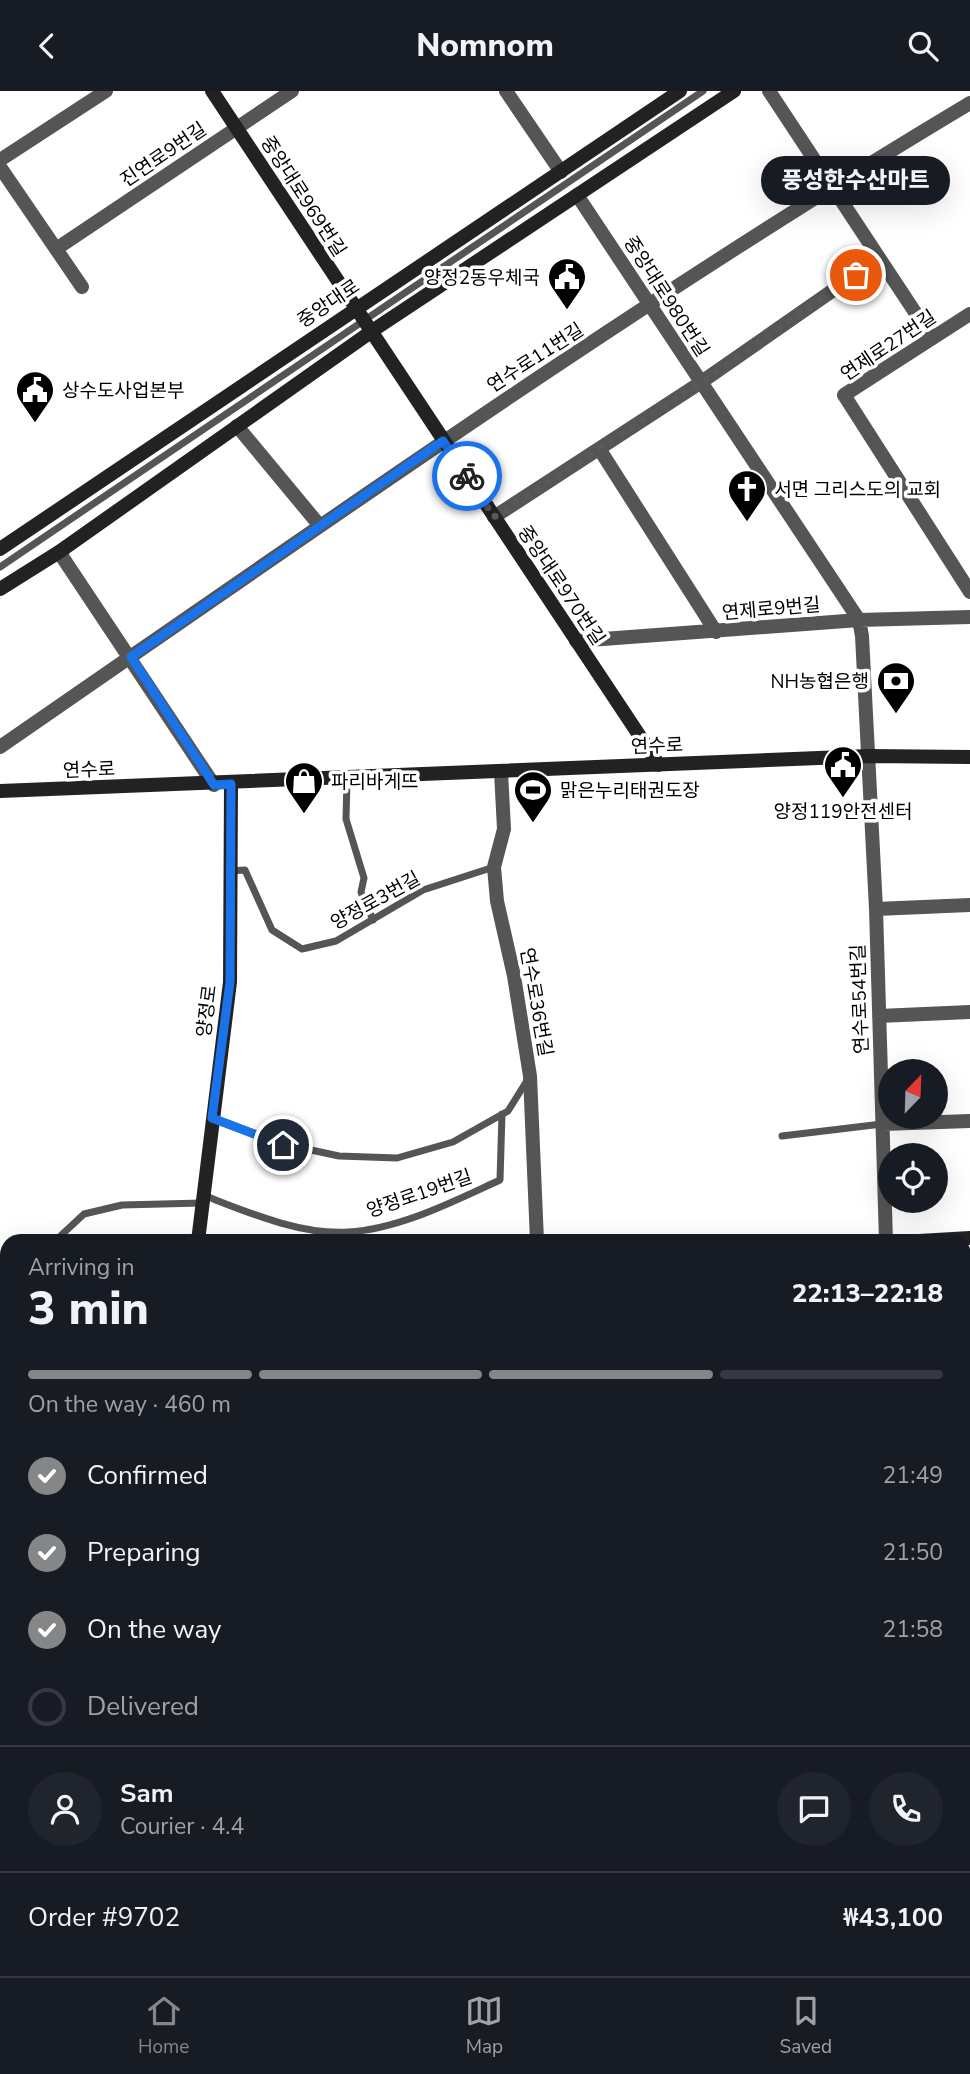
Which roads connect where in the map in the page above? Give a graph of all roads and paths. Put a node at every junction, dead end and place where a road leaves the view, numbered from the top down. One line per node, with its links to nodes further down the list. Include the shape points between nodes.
1 (106, 91): 11 (street)
2 (212, 91): 10 (main road, 중앙대로969번길)
3 (292, 91): 10 (street, 진연로9번길)
4 (506, 91): 13 (street)
5 (680, 91): 13 (main road, 중앙대로)
6 (703, 91): 22 (lane)
7 (734, 91): 15 (main road)
8 (769, 91): 14 (street)
9 (970, 103): 14 (street, 연수로11번길)
10 (236, 128): 16 (street, 진연로9번길); 20 (main road, 중앙대로969번길)
11 (0, 160)
12 (0, 167): 16 (street)
13 (561, 172): 20 (main road, 중앙대로)
14 (831, 186): 17 (street); 19 (street, 연수로11번길)
15 (577, 195): 19 (street, 중앙대로980번길); 22 (main road)
16 (56, 249): 18 (street)
17 (878, 259): 23 (street); 24 (street)
18 (82, 287)
19 (651, 305): 24 (street, 중앙대로980번길); 26 (street, 연수로11번길)
20 (355, 308): 22 (main road, 중앙대로969번길); 30 (main road, 중앙대로)
21 (970, 314): 23 (street, 연제로27번길)
22 (368, 326): 25 (main road); 26 (main road, 중앙대로970번길); 32 (lane)
23 (932, 338): 34 (street, 연제로27번길, via 844,395)
24 (700, 383): 27 (street); 36 (street, 중앙대로980번길)
25 (237, 426): 29 (street); 31 (main road)
26 (443, 441): 28 (main road, 중앙대로970번길); 29 (street, 연수로11번길)
27 (600, 450): 28 (street); 37 (street)
28 (494, 517): 38 (main road, 중앙대로970번길)
29 (320, 526): 39 (street, 연수로11번길)
30 (0, 549)
31 (59, 552): 33 (main road); 39 (street)
32 (0, 567)
33 (0, 589)
34 (970, 591)
35 (970, 617): 36 (street, 연제로9번길)
36 (859, 620): 37 (street, 연제로9번길); 41 (street, 중앙대로980번길)
37 (716, 632): 38 (street, 연제로9번길)
38 (576, 641): 43 (main road, 중앙대로970번길)
39 (131, 657): 40 (street, 연수로11번길); 47 (street)
40 (0, 747)
41 (869, 756): 42 (main road, 연수로); 43 (main road, 연수로); 52 (street, 연수로54번길)
42 (970, 757)
43 (659, 765): 44 (main road, 연수로)
44 (501, 772): 45 (main road, 연수로); 49 (street, 연수로36번길, via 504,829)
45 (347, 779): 46 (main road, 연수로); 53 (lane, via 346,819 364,878 361,892)
46 (231, 784): 47 (main road, 연수로); 50 (main road, 양정로)
47 (214, 785): 48 (main road, 연수로)
48 (0, 791)
49 (494, 867): 53 (lane, 양정로3번길, via 423,890); 57 (street, 연수로36번길)
50 (230, 871): 53 (lane, 양정로3번길, via 244,870 272,930 302,949 336,941); 59 (main road, 양정로, via 230,982)
51 (970, 905): 52 (street)
52 (876, 909): 55 (street, 연수로54번길)
53 (373, 920)
54 (970, 1012): 55 (street)
55 (879, 1016): 56 (street, 연수로54번길)
56 (881, 1059)
57 (530, 1076): 58 (lane); 68 (street, 연수로36번길)
58 (502, 1114): 59 (lane, via 453,1142 397,1158 339,1156 283,1145); 65 (lane, 양정로19번길, via 500,1180 390,1223 348,1232 313,1229)
59 (212, 1118): 65 (main road, 양정로)
60 (970, 1121): 61 (street)
61 (948, 1122)
62 (878, 1125): 64 (lane)
63 (883, 1129): 69 (street, 연수로54번길)
64 (782, 1136)
65 (202, 1199): 66 (lane, via 122,1205 84,1214); 67 (main road, 양정로)
66 (63, 1234)
67 (199, 1234)
68 (537, 1234)
69 (886, 1234)

